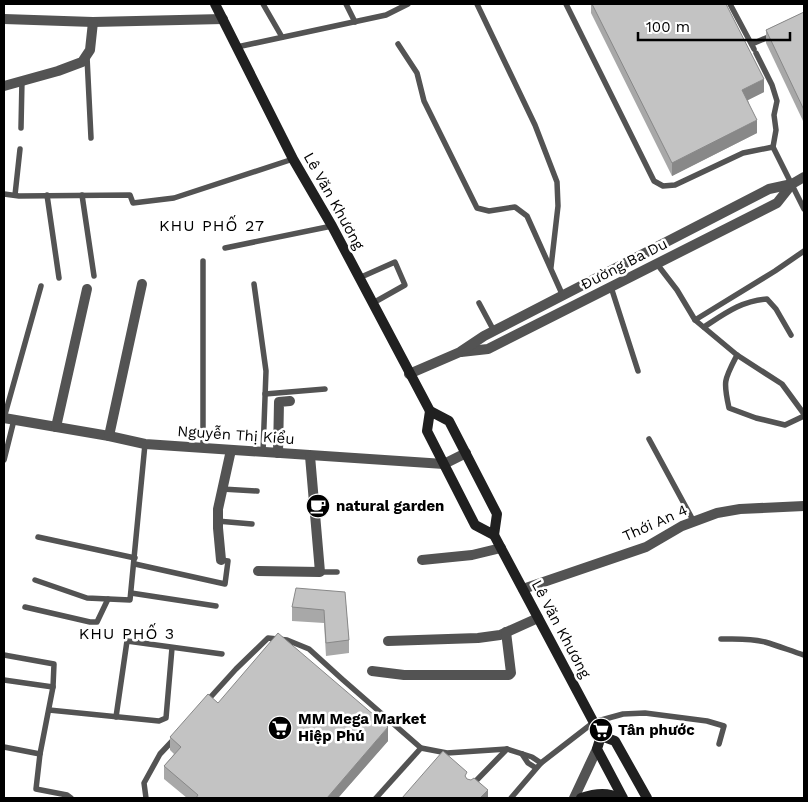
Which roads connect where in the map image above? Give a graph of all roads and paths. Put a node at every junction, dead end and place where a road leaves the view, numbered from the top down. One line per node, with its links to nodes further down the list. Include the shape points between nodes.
1 (215, 4): 8 (main road, Lê Văn Khương)
2 (263, 4): 13 (lane)
3 (346, 4): 11 (lane)
4 (408, 4): 11 (lane, via 386,15)
5 (477, 4): 38 (lane, via 535,125 557,182 558,206)
6 (566, 4): 22 (lane, via 654,181 663,186 675,185 743,154)
7 (730, 4): 16 (lane)
8 (223, 18): 10 (street); 15 (main road, Lê Văn Khương)
9 (4, 19): 10 (street)
10 (94, 22): 17 (street)
11 (355, 22): 13 (lane)
12 (778, 32): 16 (lane)
13 (282, 37): 15 (lane)
14 (398, 44): 38 (lane, via 417,73 424,102 477,208 489,211 515,207 527,216)
15 (237, 46): 24 (main road, Lê Văn Khương)
16 (754, 49): 22 (lane, via 777,101)
17 (87, 55): 18 (street, via 82,62); 21 (lane)
18 (22, 80): 19 (street); 20 (lane)
19 (4, 86)
20 (21, 128)
21 (91, 138)
22 (773, 147): 26 (lane)
23 (20, 149): 28 (lane)
24 (294, 159): 30 (lane, via 174,198 133,203 130,195); 32 (main road, Lê Văn Khương)
25 (804, 177): 26 (street, Đường Ba Du)
26 (792, 184): 31 (lane); 35 (street, Đường Ba Du, via 769,189); 37 (street, Đường Ba Du, via 777,203)
27 (4, 194): 28 (lane)
28 (16, 195): 29 (lane)
29 (47, 195): 30 (lane); 40 (lane)
30 (82, 195): 39 (lane)
31 (804, 209)
32 (332, 226): 33 (lane); 41 (main road, Lê Văn Khương)
33 (225, 248)
34 (804, 251): 50 (lane)
35 (647, 253): 37 (street); 47 (street, Đường Ba Du)
36 (203, 262): 68 (lane)
37 (657, 264): 45 (street, Đường Ba Du); 50 (lane)
38 (551, 267): 47 (lane)
39 (94, 276)
40 (59, 278)
41 (359, 278): 49 (main road, Lê Văn Khương); 49 (lane, via 395,262 405,285)
42 (142, 284): 65 (street)
43 (254, 284): 59 (lane, via 266,371)
44 (41, 286): 63 (lane)
45 (610, 288): 54 (street, Đường Ba Du, via 488,350); 56 (lane)
46 (87, 289): 64 (street)
47 (563, 296): 52 (street, Đường Ba Du)
48 (479, 302): 52 (lane)
49 (373, 303): 57 (main road, Lê Văn Khương)
50 (695, 320): 51 (lane)
51 (704, 327): 53 (lane, via 730,310 754,300 767,299); 55 (lane)
52 (494, 331): 54 (street, Đường Ba Du)
53 (791, 335)
54 (460, 352): 57 (street, Đường Ba Du)
55 (737, 355): 62 (lane, via 782,384); 62 (lane, via 724,387 729,408 785,425)
56 (638, 371)
57 (410, 374): 61 (main road, Lê Văn Khương)
58 (325, 389): 59 (lane)
59 (265, 394): 70 (lane)
60 (290, 401): 71 (street, via 279,402)
61 (430, 411): 72 (main road, Lê Văn Khương, via 449,421); 75 (main road, Lê Văn Khương, via 428,431)
62 (804, 415)
63 (7, 419): 64 (street, Nguyễn Thị Kiểu); 74 (lane)
64 (56, 427): 65 (street, Nguyễn Thị Kiểu)
65 (108, 436): 67 (street, Nguyễn Thị Kiểu)
66 (650, 439): 80 (lane)
67 (145, 444): 68 (street, Nguyễn Thị Kiểu); 87 (lane)
68 (203, 447): 69 (street, Nguyễn Thị Kiểu)
69 (231, 450): 70 (street, Nguyễn Thị Kiểu); 76 (street)
70 (263, 452): 71 (street, Nguyễn Thị Kiểu)
71 (278, 453): 73 (street, Nguyễn Thị Kiểu)
72 (466, 453): 75 (street, Nguyễn Thị Kiểu); 82 (main road, Lê Văn Khương, via 497,514)
73 (310, 456): 75 (street, Nguyễn Thị Kiểu); 89 (street)
74 (4, 460)
75 (444, 464): 82 (main road, Lê Văn Khương, via 475,525)
76 (222, 489): 77 (lane); 79 (street)
77 (257, 491)
78 (804, 506): 80 (street, Thới An 4, via 740,509)
79 (217, 521): 81 (lane); 85 (street)
80 (694, 522): 92 (street, Thới An 4, via 646,547)
81 (252, 524)
82 (494, 535): 84 (main road, Lê Văn Khương)
83 (38, 538): 87 (lane)
84 (501, 548): 86 (street, via 472,555); 92 (main road, Lê Văn Khương)
85 (221, 560): 87 (lane, via 228,561 224,584)
86 (422, 560)
87 (135, 561): 93 (lane)
88 (258, 571): 89 (street)
89 (320, 572): 90 (lane)
90 (337, 572)
91 (35, 580): 94 (lane, via 87,598)
92 (523, 589): 97 (main road, Lê Văn Khương)
93 (131, 593): 94 (lane, via 130,600); 95 (lane)
94 (108, 599): 96 (lane, via 97,622)
95 (216, 606)
96 (25, 608)
97 (538, 618): 98 (street); 111 (main road, Lê Văn Khương)
98 (506, 632): 100 (street, via 478,638); 105 (street, via 511,673 508,676 404,675)
99 (721, 639): 104 (lane, via 764,642)
100 (388, 642)
101 (172, 648): 102 (lane); 110 (lane, via 166,718 159,721); 110 (lane, via 127,642)
102 (222, 654)
103 (4, 655): 107 (lane, via 54,664)
104 (804, 655)
105 (372, 671)
106 (4, 680): 107 (lane)
107 (53, 687): 109 (lane)
108 (204, 704): 116 (lane, via 268,638 287,640 309,649)
109 (49, 710): 110 (lane); 120 (lane)
110 (116, 717)
111 (594, 722): 113 (main road, Lê Văn Khương); 114 (lane, via 623,714 645,713 706,721 724,726); 123 (lane)
112 (179, 733): 127 (lane, via 160,754 144,782)
113 (601, 736): 118 (main road); 134 (main road, Lê Văn Khương, via 616,741)
114 (719, 744)
115 (4, 748): 120 (lane)
116 (421, 748): 119 (lane); 128 (lane)
117 (507, 749): 119 (lane); 121 (lane); 125 (lane)
118 (597, 749): 130 (street); 133 (main road)
119 (447, 753): 122 (lane)
120 (40, 754): 126 (lane, via 36,789)
121 (522, 754): 123 (lane); 124 (lane)
122 (441, 759)
123 (540, 763): 124 (lane)
124 (536, 768): 129 (lane)
125 (470, 788)
126 (72, 798)
127 (146, 798)
128 (376, 798)
129 (511, 798)
130 (574, 798)
131 (581, 798): 132 (main road, via 601,793)
132 (618, 798)
133 (623, 798)
134 (647, 798)

